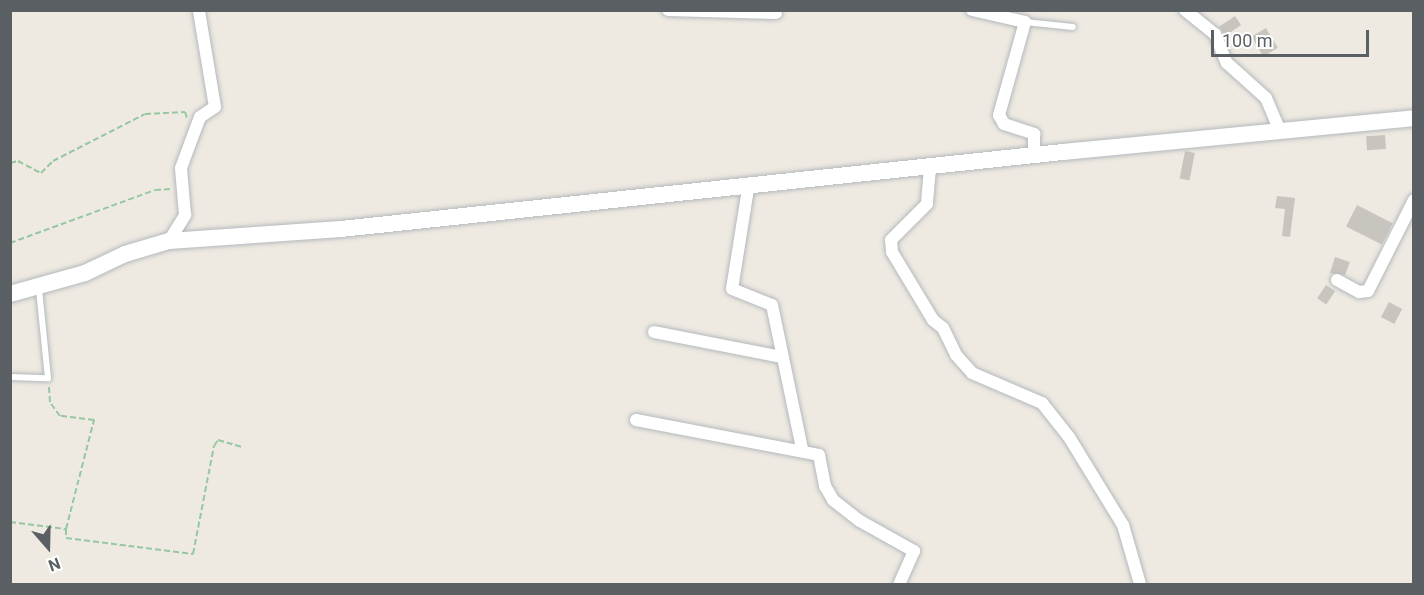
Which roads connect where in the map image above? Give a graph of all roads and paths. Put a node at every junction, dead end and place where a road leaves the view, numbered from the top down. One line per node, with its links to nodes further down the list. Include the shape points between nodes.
1 (199, 10): 18 (street, via 215,107 200,117 182,168 185,215)
2 (668, 10): 5 (street)
3 (1185, 10): 10 (street, via 1215,34 1227,63 1266,99)
4 (976, 11): 6 (street)
5 (776, 13)
6 (1025, 22): 7 (lane); 11 (street, via 999,115 1004,123 1034,134)
7 (1073, 27)
8 (1413, 118): 10 (street)
9 (184, 127): 12 (path, via 185,112 145,114 53,161 41,173 18,161)
10 (1280, 131): 11 (street)
11 (1034, 155): 13 (street)
12 (10, 163)
13 (930, 168): 15 (street); 33 (street, via 927,204 891,240 892,252 933,320 943,328 956,355 972,373 1042,403 1069,437 1123,525)
14 (173, 180): 19 (path, via 174,189 155,190)
15 (747, 189): 18 (street, via 341,230); 24 (street, via 732,289 772,305)
16 (1413, 189): 17 (street)
17 (1413, 199): 20 (street, via 1368,291 1359,292)
18 (169, 241): 21 (street, via 125,254 85,273)
19 (10, 243)
20 (1337, 280)
21 (39, 285): 22 (street); 26 (lane)
22 (10, 294)
23 (654, 332): 24 (street)
24 (782, 357): 29 (street)
25 (10, 377): 26 (lane)
26 (48, 378): 31 (path, via 50,402 60,416 94,420)
27 (636, 420): 29 (street)
28 (243, 447): 31 (path, via 218,440 214,446 193,554 66,538)
29 (802, 449): 32 (street, via 819,454 825,486 834,500 860,521 914,551)
30 (10, 522): 31 (path)
31 (66, 529)
32 (899, 585)
33 (1140, 585)

